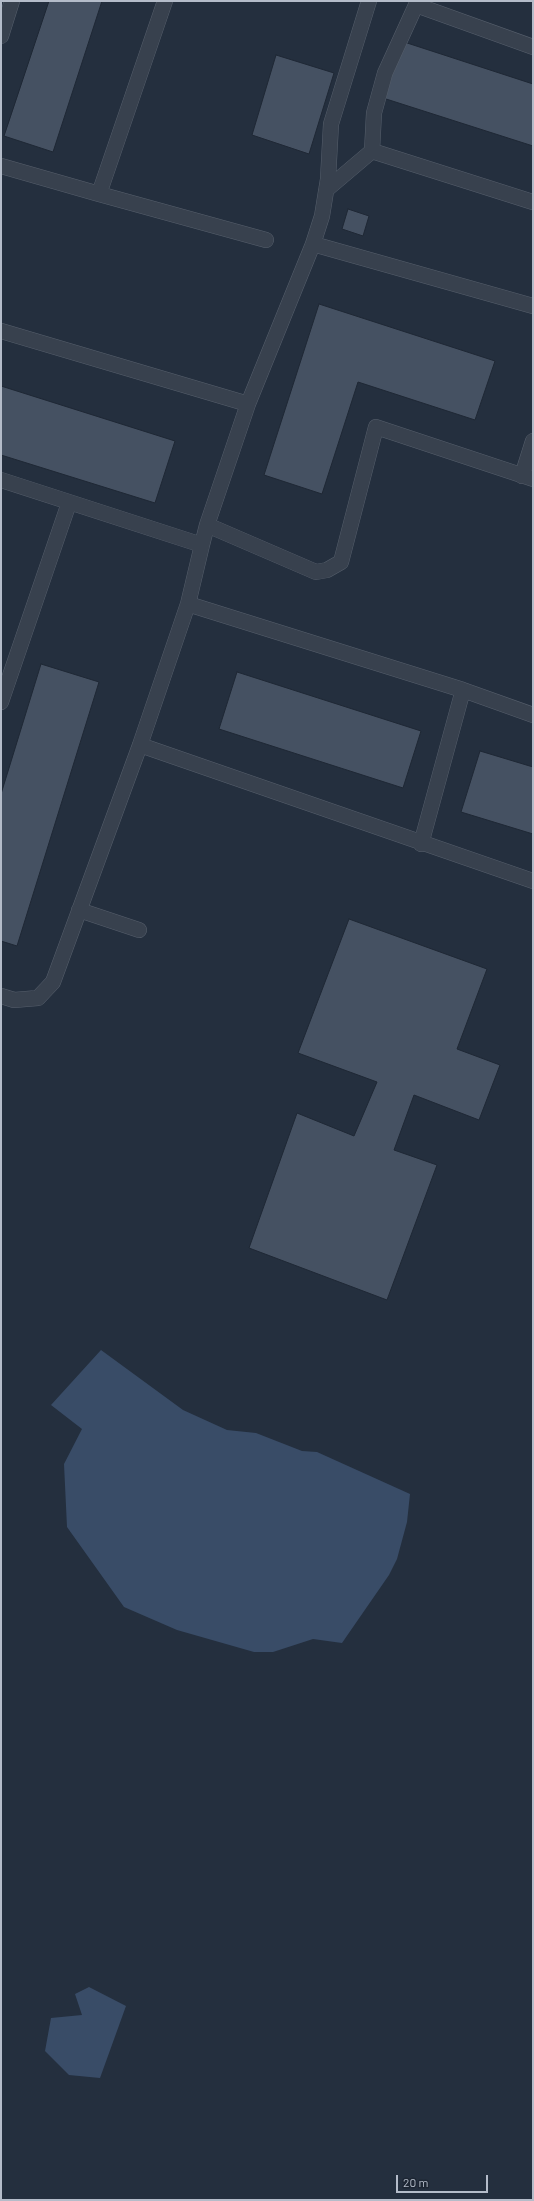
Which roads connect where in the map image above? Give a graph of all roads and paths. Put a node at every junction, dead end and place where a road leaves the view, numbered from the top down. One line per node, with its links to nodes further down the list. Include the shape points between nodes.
1 (12, 1): 4 (lane)
2 (165, 1): 9 (lane)
3 (369, 1): 8 (lane, via 331,124)
4 (1, 36)
5 (533, 47): 6 (lane, via 416,4 385,73 374,113)
6 (372, 151): 8 (lane); 10 (lane)
7 (1, 166): 9 (lane)
8 (326, 190): 12 (lane, via 322,216)
9 (99, 194): 11 (lane)
10 (533, 202)
11 (266, 240)
12 (313, 244): 13 (lane); 15 (lane)
13 (533, 306)
14 (1, 331): 15 (lane)
15 (248, 404): 20 (lane)
16 (533, 440): 17 (lane)
17 (528, 478): 20 (lane, via 376,426 341,562 328,570 316,572)
18 (1, 480): 19 (lane)
19 (69, 503): 21 (lane); 24 (lane)
20 (207, 525): 21 (lane)
21 (202, 545): 22 (lane)
22 (188, 604): 23 (lane); 26 (lane)
23 (463, 690): 25 (lane); 27 (lane)
24 (1, 702)
25 (533, 715)
26 (140, 745): 27 (lane); 29 (lane)
27 (421, 844): 28 (lane)
28 (533, 881)
29 (79, 910): 30 (lane); 31 (lane, via 53,982 38,998 14,1000)
30 (139, 930)
31 (1, 996)

